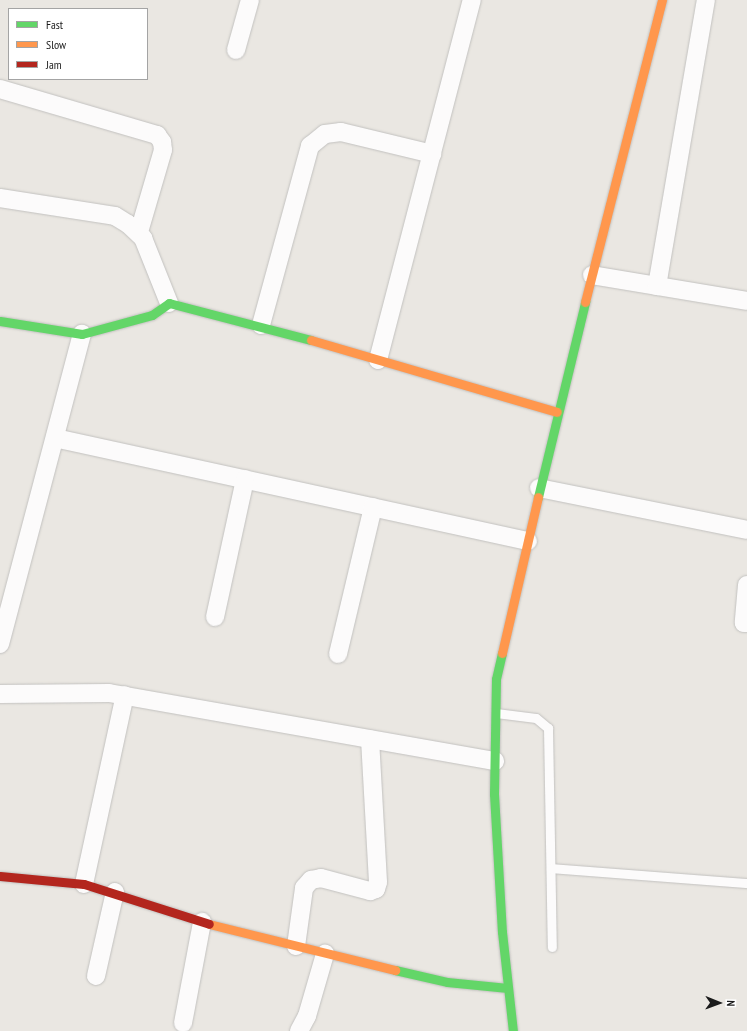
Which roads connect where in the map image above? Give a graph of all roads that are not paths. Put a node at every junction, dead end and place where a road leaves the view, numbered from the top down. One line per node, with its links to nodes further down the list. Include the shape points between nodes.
1 (250, 0): 5 (street)
2 (472, 0): 7 (street)
3 (706, 0): 11 (street)
4 (657, 1): 10 (main road)
5 (236, 50)
6 (0, 89): 9 (street, via 157,135 162,142 163,150)
7 (432, 154): 15 (street, via 341,132 325,134 310,146); 17 (street)
8 (0, 198): 9 (street, via 115,216)
9 (139, 232): 13 (street)
10 (592, 275): 11 (street); 18 (main road)
11 (657, 286): 12 (street)
12 (747, 301)
13 (170, 302): 15 (main road); 16 (main road, via 152,315)
14 (0, 321): 16 (main road)
15 (261, 324): 17 (main road)
16 (82, 334): 19 (street)
17 (378, 360): 18 (main road)
18 (557, 412): 21 (main road)
19 (55, 438): 20 (street); 28 (street)
20 (245, 479): 22 (street); 26 (street)
21 (540, 488): 23 (street); 24 (main road)
22 (373, 507): 24 (street); 29 (street)
23 (747, 530)
24 (528, 540): 32 (main road, via 496,679)
25 (747, 585): 27 (street, via 744,623)
26 (215, 617)
27 (747, 623)
28 (0, 644)
29 (338, 654)
30 (0, 694): 31 (street, via 109,692)
31 (125, 695): 33 (street); 38 (street)
32 (496, 713): 34 (main road); 35 (lane, via 536,718 548,728)
33 (370, 738): 34 (street); 41 (street, via 376,889 370,891 321,878 311,880 304,888)
34 (495, 760): 45 (main road, via 501,924)
35 (551, 868): 37 (lane); 42 (lane)
36 (0, 876): 38 (main road)
37 (747, 883)
38 (84, 884): 39 (main road)
39 (115, 892): 40 (main road); 44 (street)
40 (202, 922): 41 (main road); 46 (street)
41 (296, 946): 43 (main road)
42 (552, 947)
43 (325, 954): 45 (main road, via 447,982); 47 (street, via 307,1016)
44 (96, 976)
45 (508, 988): 48 (main road)
46 (182, 1023)
47 (299, 1031)
48 (513, 1031)

